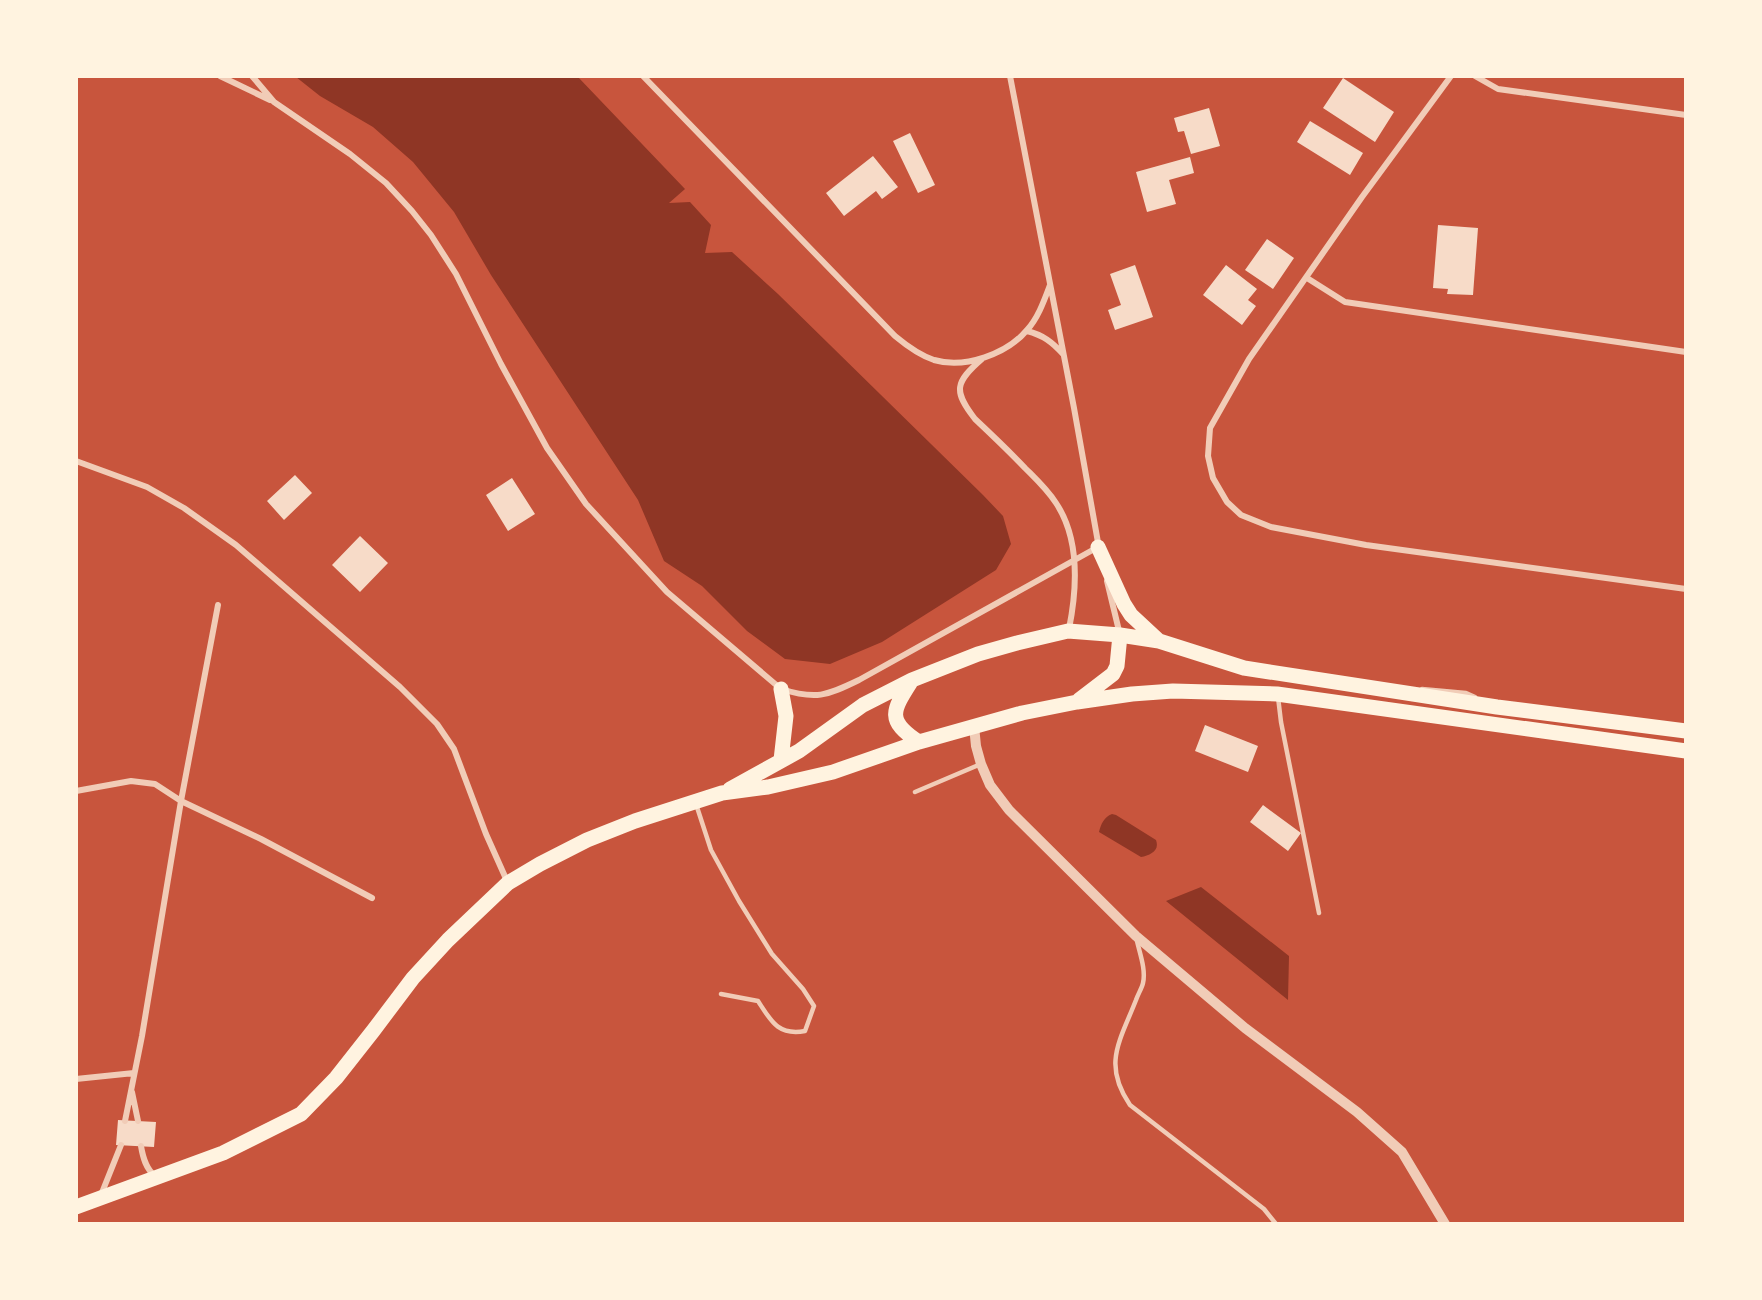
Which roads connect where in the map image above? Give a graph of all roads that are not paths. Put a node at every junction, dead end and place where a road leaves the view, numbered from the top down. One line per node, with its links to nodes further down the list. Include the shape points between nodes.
1 (220, 76): 7 (street)
2 (252, 76): 7 (street)
3 (644, 76): 14 (street, via 908,347 936,360)
4 (1010, 76): 10 (street)
5 (1451, 76): 9 (street)
6 (1475, 76): 8 (street, via 1498,89)
7 (274, 102): 24 (street, via 350,154 386,183 412,211 456,274 543,439 586,504 667,592)
8 (1686, 115)
9 (1307, 278): 12 (street, via 1345,302); 18 (street, via 1249,359 1210,428 1208,456 1213,478 1227,502 1241,515 1271,527 1366,545)
10 (1050, 283): 11 (street); 13 (street)
11 (1027, 331): 13 (street, via 1051,341); 14 (street)
12 (1686, 352)
13 (1064, 354): 16 (street)
14 (985, 357): 17 (street, via 963,377 961,396 975,419 1047,489 1058,505 1070,535)
15 (76, 461): 38 (street, via 147,487 184,508 237,545 400,687 454,749)
16 (1098, 546): 17 (street); 21 (street); 22 (main road, via 1131,615)
17 (1073, 561): 20 (street, via 1073,607); 24 (street, via 835,692 815,696)
18 (1686, 589)
19 (218, 605): 36 (street)
20 (1068, 632): 21 (main road); 23 (main road, via 978,654)
21 (1120, 635): 22 (main road); 26 (main road, via 1113,674)
22 (1159, 641): 28 (main road, via 1244,668)
23 (912, 680): 29 (main road, via 898,701 896,719 900,728); 31 (main road, via 863,705)
24 (781, 689): 31 (main road, via 786,716)
25 (1278, 694): 26 (main road, via 1173,692); 30 (main road); 40 (lane)
26 (1077, 702): 27 (main road)
27 (974, 726): 29 (main road); 32 (street)
28 (1686, 731)
29 (919, 742): 35 (main road, via 833,772)
30 (1686, 751)
31 (781, 760): 35 (main road)
32 (981, 764): 34 (lane); 41 (street, via 990,785 1009,810)
33 (76, 791): 36 (street, via 131,782 155,784)
34 (915, 792)
35 (722, 793): 37 (main road)
36 (181, 801): 39 (street); 43 (street)
37 (695, 801): 38 (main road, via 587,840); 42 (lane, via 711,850 739,901 772,954 814,1006 805,1031 793,1033 773,1024 758,1001)
38 (508, 883): 50 (main road, via 413,978 336,1078 301,1114 223,1153)
39 (372, 898)
40 (1319, 913)
41 (1136, 936): 53 (lane, via 1144,981 1115,1053 1120,1090 1130,1105 1264,1209); 54 (street, via 1402,1152)
42 (721, 994)
43 (134, 1072): 44 (street); 45 (street)
44 (76, 1079)
45 (132, 1089): 46 (street); 47 (street)
46 (125, 1121)
47 (138, 1121)
48 (121, 1145): 51 (street)
49 (141, 1146): 50 (street, via 144,1160)
50 (158, 1178): 51 (main road)
51 (100, 1198): 52 (main road)
52 (76, 1206)
53 (1276, 1224)
54 (1445, 1224)

